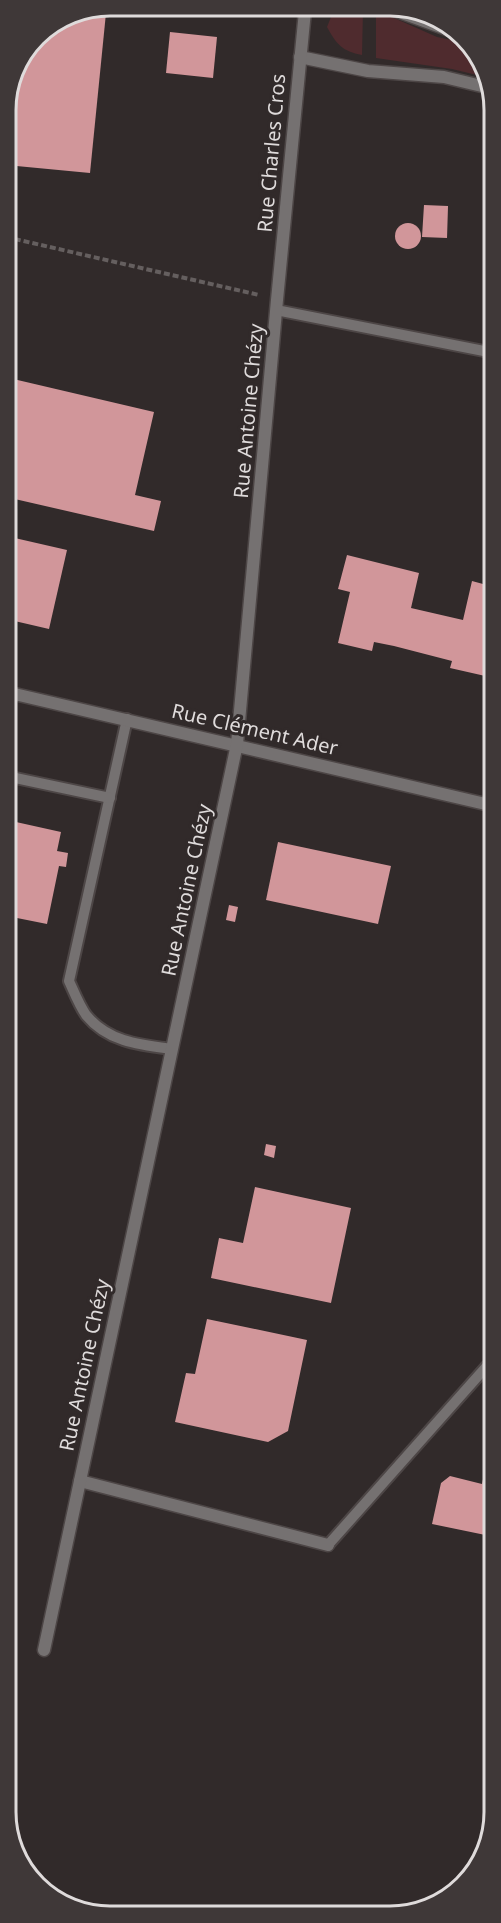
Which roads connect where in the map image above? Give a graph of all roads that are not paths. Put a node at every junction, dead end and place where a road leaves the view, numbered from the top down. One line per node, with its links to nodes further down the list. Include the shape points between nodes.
1 (304, 16): 2 (street, Rue Charles Cros)
2 (300, 57): 3 (street, via 368,71 444,77); 4 (street, Rue Charles Cros)
3 (481, 86)
4 (277, 305): 5 (lane); 8 (street, Rue Antoine Chézy)
5 (484, 351)
6 (17, 694): 7 (street, Rue Clément Ader)
7 (127, 719): 8 (street, Rue Clément Ader); 10 (lane)
8 (237, 744): 11 (street, Rue Clément Ader); 12 (street, Rue Antoine Chézy)
9 (17, 778): 10 (lane)
10 (110, 798): 12 (lane, via 69,981 86,1015 107,1034 130,1043)
11 (484, 804)
12 (172, 1049): 14 (street, Rue Antoine Chézy)
13 (484, 1369): 15 (lane)
14 (80, 1481): 15 (street, Rue Antoine Chézy); 16 (street, Rue Antoine Chézy)
15 (328, 1545)
16 (44, 1650)

